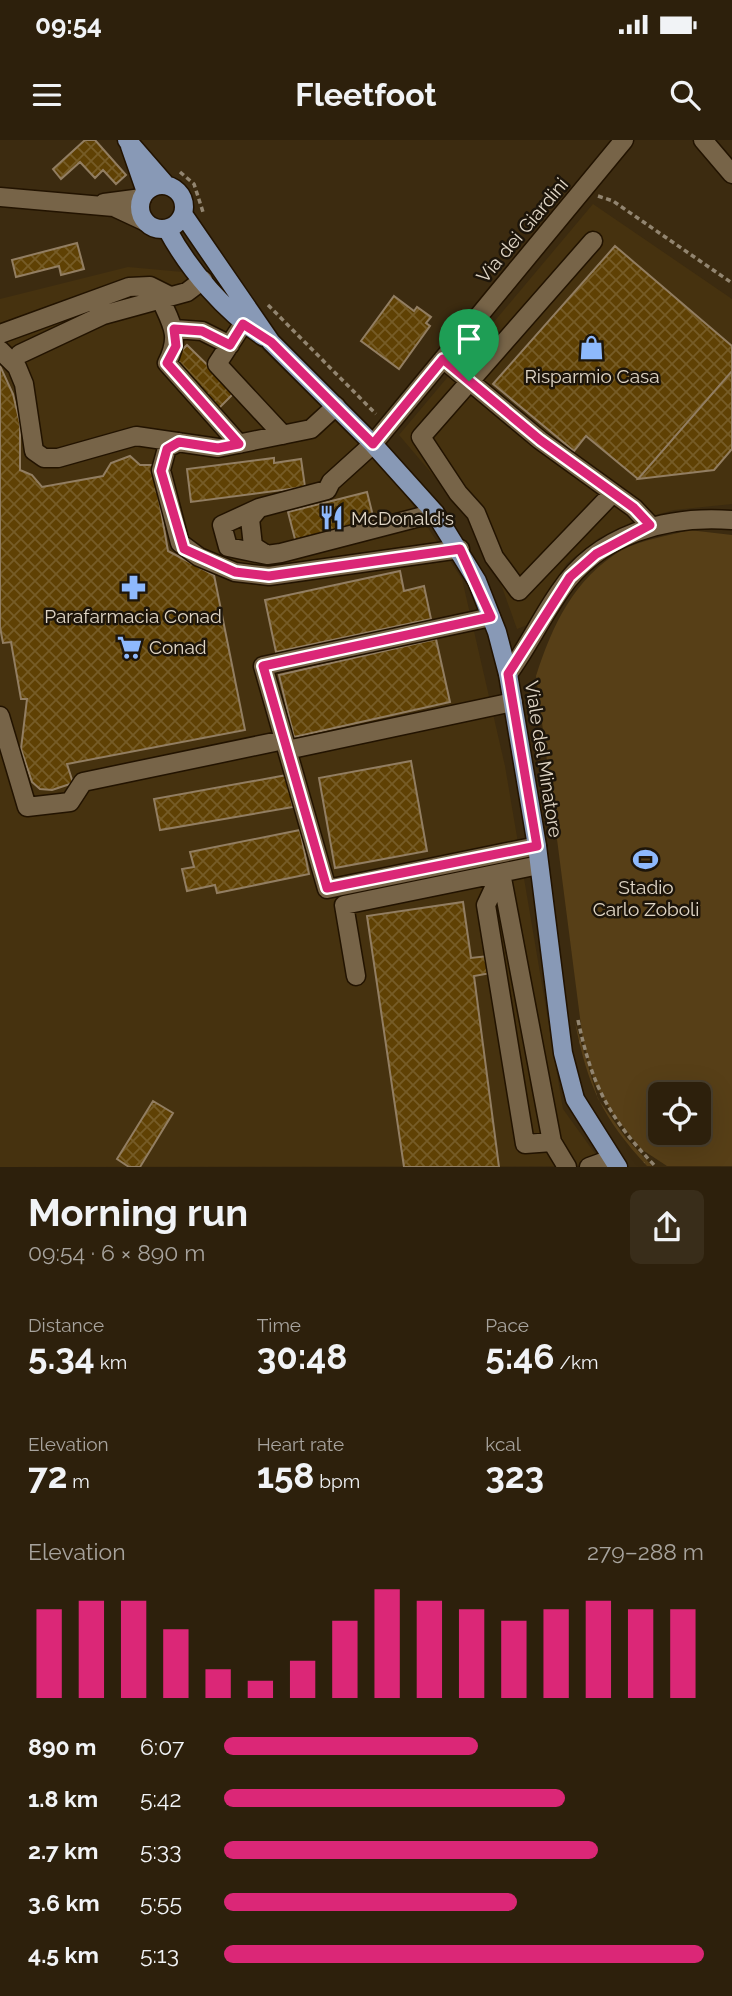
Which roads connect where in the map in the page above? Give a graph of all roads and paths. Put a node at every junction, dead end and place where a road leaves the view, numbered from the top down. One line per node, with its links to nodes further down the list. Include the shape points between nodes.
1 (624, 140): 6 (street, Via dei Giardini)
2 (703, 140): 4 (street)
3 (128, 141): 5 (main road); 7 (main road)
4 (732, 174)
5 (166, 185): 7 (main road); 10 (main road, via 179,193)
6 (583, 190): 15 (path, via 613,201); 24 (street, Via dei Giardini)
7 (144, 195): 9 (street); 11 (main road, via 140,209)
8 (0, 197): 9 (street)
9 (96, 204): 11 (street)
10 (183, 215): 12 (main road); 20 (main road, Viale del Minatore)
11 (144, 221): 12 (main road)
12 (167, 229): 14 (main road, Viale del Minatore)
13 (593, 241): 25 (street)
14 (203, 280): 16 (street, via 187,292); 17 (main road, Viale del Minatore)
15 (732, 283)
16 (165, 297): 18 (street); 19 (street, via 150,286 129,287); 23 (street, via 103,315)
17 (243, 324): 20 (main road, Viale del Minatore); 21 (street)
18 (174, 329): 21 (street, via 202,331); 29 (street, via 176,346 167,363)
19 (0, 334)
20 (271, 342): 26 (main road, Viale del Minatore)
21 (230, 345): 27 (street, via 217,364)
22 (0, 350): 28 (street, via 20,373 34,451 44,458 136,436)
23 (20, 355)
24 (443, 359): 25 (street); 30 (street, Via dei Giardini)
25 (469, 381): 31 (street); 31 (street, via 421,437 476,513 494,557 519,591)
26 (336, 407): 27 (street, via 311,429); 30 (main road, Viale del Minatore)
27 (283, 435): 29 (street)
28 (179, 442): 29 (street, via 218,448); 36 (street, via 167,449 161,471 180,543 199,557 235,572 269,576)
29 (239, 444)
30 (373, 444): 32 (street, Via dei Giardini, via 327,490); 33 (main road, Viale del Minatore)
31 (613, 493): 35 (street)
32 (259, 508): 37 (street, via 250,519 251,534 254,546); 37 (street, Via dei Giardini, via 222,524 228,547)
33 (435, 513): 36 (main road, Viale del Minatore); 37 (street)
34 (732, 520): 35 (street)
35 (650, 525): 39 (street, via 607,547 570,577)
36 (460, 549): 38 (main road, Viale del Minatore)
37 (267, 555)
38 (491, 617): 39 (main road, Viale del Minatore); 42 (street, via 263,666)
39 (508, 674): 40 (main road, Viale del Minatore)
40 (513, 702): 42 (street); 43 (main road, Viale del Minatore)
41 (0, 716): 42 (street, via 27,807 70,802 83,782)
42 (285, 745): 43 (street, via 327,888)
43 (537, 846): 44 (main road, Viale del Minatore)
44 (539, 865): 45 (street); 48 (main road, Viale del Minatore, via 563,1053 575,1099)
45 (501, 873): 46 (street, via 344,905); 47 (street); 47 (street, via 486,905 525,1144)
46 (356, 976)
47 (552, 1142): 49 (street)
48 (615, 1163): 50 (street)
49 (567, 1167)
50 (589, 1167)

